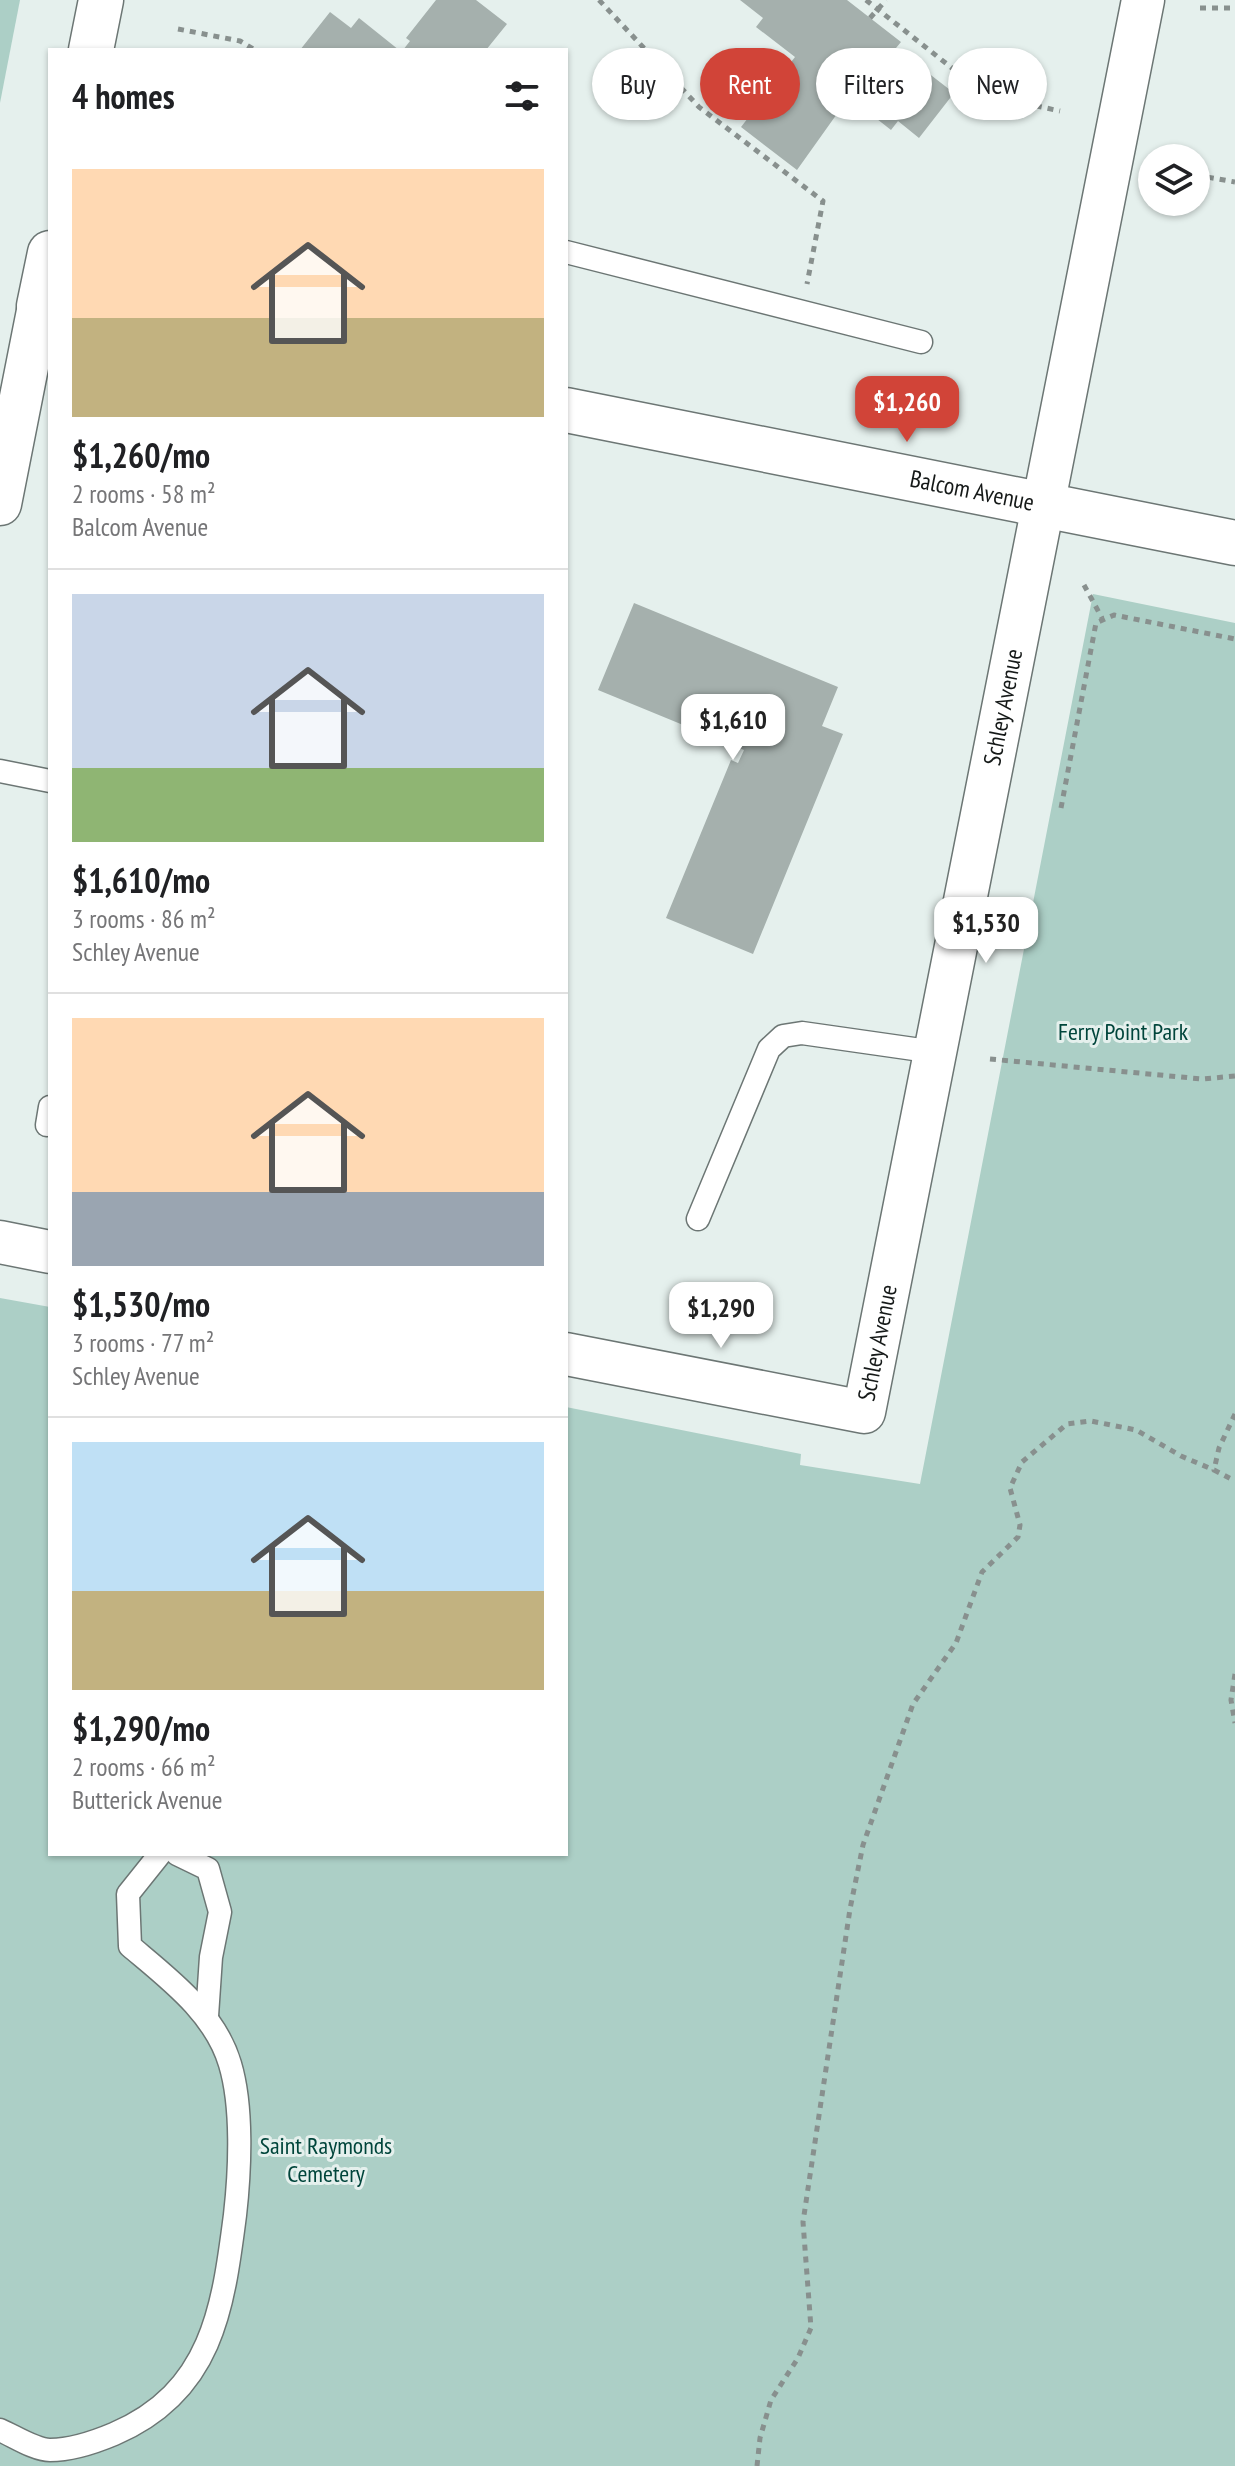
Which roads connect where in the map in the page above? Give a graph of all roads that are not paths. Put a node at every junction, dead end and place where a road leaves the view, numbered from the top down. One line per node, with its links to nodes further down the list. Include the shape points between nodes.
1 (101, 0): 3 (street)
2 (1143, 0): 10 (street, Schley Avenue)
3 (91, 48)
4 (568, 253): 7 (lane)
5 (48, 275): 6 (street)
6 (45, 307): 9 (street)
7 (921, 342)
8 (568, 410): 10 (street, Balcom Avenue)
9 (0, 504)
10 (1043, 506): 11 (street, Balcom Avenue); 14 (street, Schley Avenue)
11 (1235, 543)
12 (0, 771): 13 (lane)
13 (48, 781)
14 (935, 1052): 15 (lane, via 802,1033 783,1036 769,1049); 18 (street, Schley Avenue, via 864,1412)
15 (698, 1219)
16 (0, 1242): 17 (street)
17 (48, 1252)
18 (568, 1354)
19 (158, 1856): 21 (lane, via 128,1894 130,1946)
20 (181, 1856): 21 (lane, via 208,1869 220,1912)
21 (207, 2016): 23 (lane, via 230,2064 241,2159 225,2293 208,2343 180,2391 138,2424)
22 (0, 2430): 23 (lane)
23 (46, 2458)

